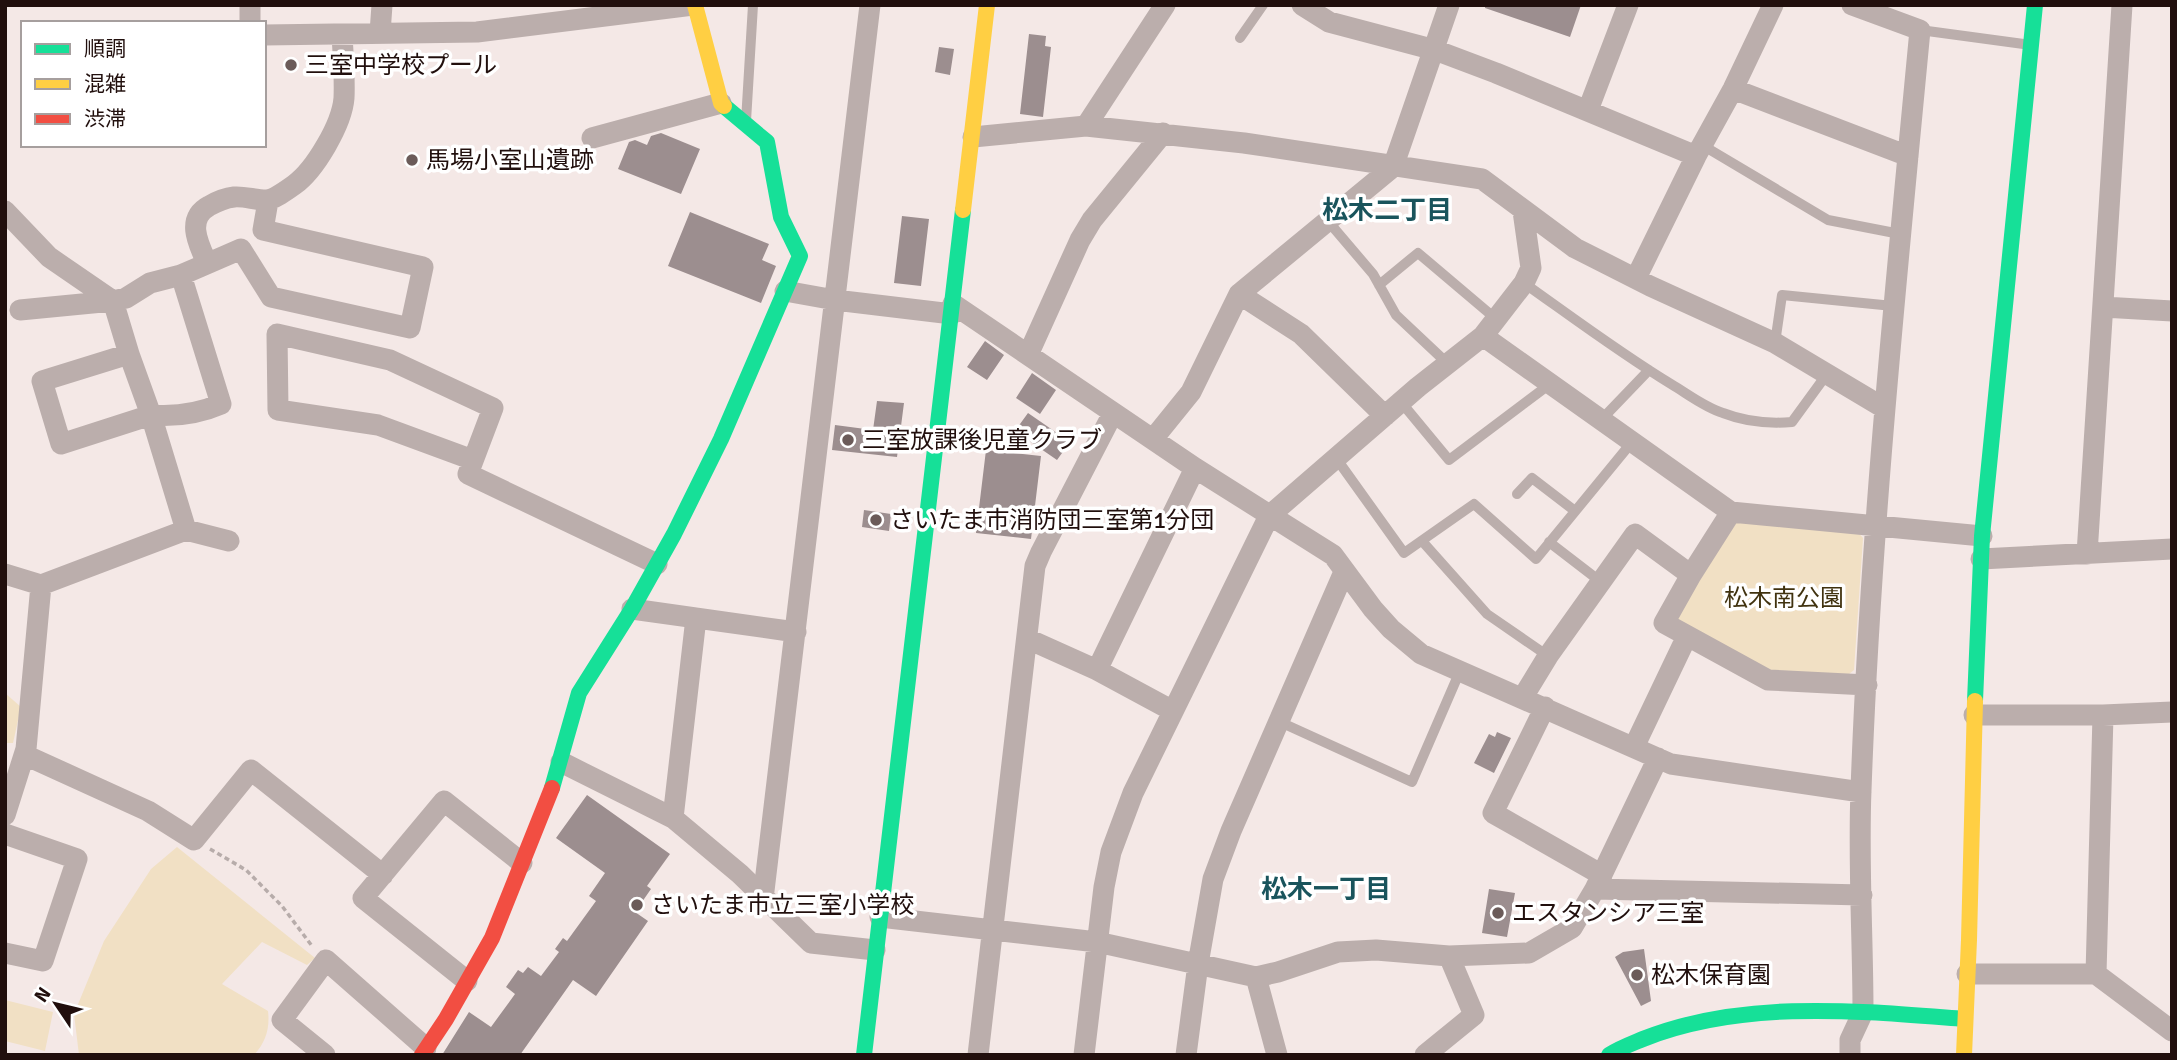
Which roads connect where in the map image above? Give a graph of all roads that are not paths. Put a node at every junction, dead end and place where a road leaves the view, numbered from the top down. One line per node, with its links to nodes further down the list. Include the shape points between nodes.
1 (382, 5): 16 (street)
2 (694, 5): 16 (street, via 477,32); 23 (street)
3 (753, 5): 25 (lane)
4 (870, 5): 45 (street)
5 (987, 5): 29 (street)
6 (1165, 5): 26 (street)
7 (1263, 5): 19 (lane)
8 (1302, 5): 21 (street, via 1329,22)
9 (1449, 5): 21 (street)
10 (1628, 5): 24 (street)
11 (1773, 5): 22 (street)
12 (1852, 5): 15 (street)
13 (2035, 5): 20 (street)
14 (2122, 5): 48 (street)
15 (1920, 30): 20 (lane); 31 (street)
16 (380, 33): 17 (street)
17 (342, 34): 18 (street); 33 (street, via 344,101 334,131 302,177)
18 (266, 35)
19 (1240, 38)
20 (2031, 45): 76 (street)
21 (1435, 50): 24 (street); 32 (street)
22 (1733, 89): 30 (street); 31 (street)
23 (720, 103): 25 (street); 28 (street)
24 (1588, 110): 30 (street)
25 (746, 124): 43 (street, via 767,142 781,217 800,256)
26 (1086, 125): 27 (street); 29 (street)
27 (1163, 133): 32 (street); 55 (street, via 1092,220)
28 (592, 138)
29 (973, 138): 49 (street)
30 (1699, 151): 37 (lane, via 1828,219); 40 (street)
31 (1908, 156): 37 (street)
32 (1393, 167): 35 (street, via 1482,179); 36 (street)
33 (268, 201): 38 (street, via 234,197 204,209 195,229); 38 (street, via 263,230 423,267 410,328 271,297 241,249)
34 (5, 211): 46 (street, via 49,257)
35 (1523, 211): 40 (street, via 1575,248); 41 (street, via 1531,268)
36 (1327, 220): 42 (lane); 44 (street)
37 (1900, 234): 47 (street)
38 (207, 263): 39 (street)
39 (181, 275): 46 (street); 63 (street, via 222,404 194,414)
40 (1636, 278): 53 (street)
41 (1524, 283): 52 (street); 57 (lane)
42 (1379, 285): 52 (lane, via 1418,253); 56 (lane, via 1396,315)
43 (785, 291): 45 (street); 83 (street, via 721,439)
44 (1239, 294): 61 (street, via 1301,334); 65 (street, via 1191,392)
45 (835, 300): 49 (street); 91 (street)
46 (113, 301): 50 (street); 54 (street)
47 (1893, 306): 53 (lane, via 1782,295); 60 (street)
48 (2103, 307): 51 (street); 81 (street)
49 (952, 309): 55 (street); 118 (street)
50 (20, 310)
51 (2172, 311)
52 (1490, 328): 56 (street); 59 (street)
53 (1775, 343): 58 (street)
54 (129, 354): 63 (street); 63 (street, via 42,381 61,444)
55 (1028, 355): 62 (street)
56 (1447, 363): 61 (street)
57 (1649, 370): 58 (lane, via 1719,412 1765,424 1792,422); 64 (lane)
58 (1828, 374): 60 (street)
59 (1550, 383): 61 (lane, via 1449,460); 64 (street)
60 (1884, 408): 74 (street)
61 (1393, 409): 67 (street)
62 (1113, 413): 65 (street); 93 (street, via 1035,566)
63 (151, 415): 75 (street)
64 (1601, 420): 66 (street)
65 (1153, 439): 69 (street)
66 (1632, 442): 71 (lane); 72 (street)
67 (1336, 458): 73 (street); 78 (lane, via 1404,553)
68 (473, 460): 68 (street, via 378,425 278,410 277,334 390,360 493,408); 83 (street, via 468,474)
69 (1195, 468): 73 (street); 95 (street)
70 (1517, 494): 71 (lane, via 1532,478)
71 (1575, 511): 79 (lane)
72 (1731, 512): 74 (street); 86 (street)
73 (1269, 516): 84 (street, via 1333,555); 100 (street)
74 (1875, 526): 76 (street); 97 (street)
75 (186, 530): 77 (street); 88 (street)
76 (1982, 536): 82 (street)
77 (229, 541)
78 (1422, 541): 79 (lane, via 1474,504 1536,559); 94 (lane, via 1487,614)
79 (1549, 542): 87 (lane)
80 (2172, 549): 81 (street)
81 (2087, 554): 82 (street)
82 (1981, 559): 102 (street)
83 (657, 564): 89 (street)
84 (1345, 572): 96 (street, via 1410,646); 104 (street)
85 (5, 574): 88 (street)
86 (1691, 575): 87 (street, via 1635,534); 92 (street, via 1664,623)
87 (1601, 582): 94 (street)
88 (41, 585): 106 (street)
89 (632, 609): 90 (street); 108 (street, via 579,693)
90 (696, 618): 91 (street); 111 (street)
91 (796, 632): 117 (street)
92 (1688, 636): 97 (street, via 1768,680); 105 (street)
93 (1028, 639): 95 (street); 119 (street)
94 (1548, 656): 98 (street)
95 (1097, 670): 100 (street)
96 (1460, 671): 98 (street); 104 (lane, via 1412,782)
97 (1867, 685): 109 (street)
98 (1523, 697): 99 (street)
99 (1545, 707): 105 (street); 115 (street, via 1493,813)
100 (1173, 712): 120 (street, via 1133,793 1111,852)
101 (2172, 712): 103 (street)
102 (1974, 715): 103 (street); 125 (street)
103 (2103, 715): 126 (street)
104 (1280, 722): 124 (street, via 1222,852 1208,898)
105 (1634, 747): 107 (street)
106 (24, 755): 110 (street); 114 (street, via 148,811 194,840 251,769)
107 (1658, 758): 109 (street, via 1671,764); 115 (street)
108 (561, 762): 111 (street); 113 (street)
109 (1861, 792): 116 (street)
110 (5, 815)
111 (673, 818): 117 (street)
112 (5, 834): 122 (street, via 77,859 43,961)
113 (522, 863): 114 (street, via 444,801); 128 (street, via 492,938)
114 (383, 875): 128 (street, via 363,898)
115 (1598, 882): 116 (street); 123 (street, via 1572,928 1528,953)
116 (1862, 895): 129 (street)
117 (763, 899): 121 (street, via 811,943)
118 (880, 917): 119 (street); 121 (street)
119 (993, 929): 120 (street); 135 (street)
120 (1097, 942): 124 (street); 136 (street)
121 (875, 950): 134 (street)
122 (5, 953)
123 (1449, 956): 127 (street, via 1338,952); 139 (street, via 1474,1015)
124 (1198, 964): 127 (street); 137 (street)
125 (1967, 974): 126 (street); 130 (street)
126 (2096, 974): 131 (street)
127 (1256, 976): 138 (street)
128 (467, 981): 132 (street)
129 (1863, 1012): 130 (street); 140 (street, via 1767,1013 1682,1026); 141 (street, via 1850,1040)
130 (1964, 1018): 142 (street)
131 (2172, 1031)
132 (424, 1052): 133 (street, via 326,960 282,1020)
133 (325, 1055)
134 (864, 1055)
135 (978, 1055)
136 (1084, 1055)
137 (1186, 1055)
138 (1277, 1055)
139 (1425, 1055)
140 (1609, 1055)
141 (1850, 1055)
142 (1964, 1055)

